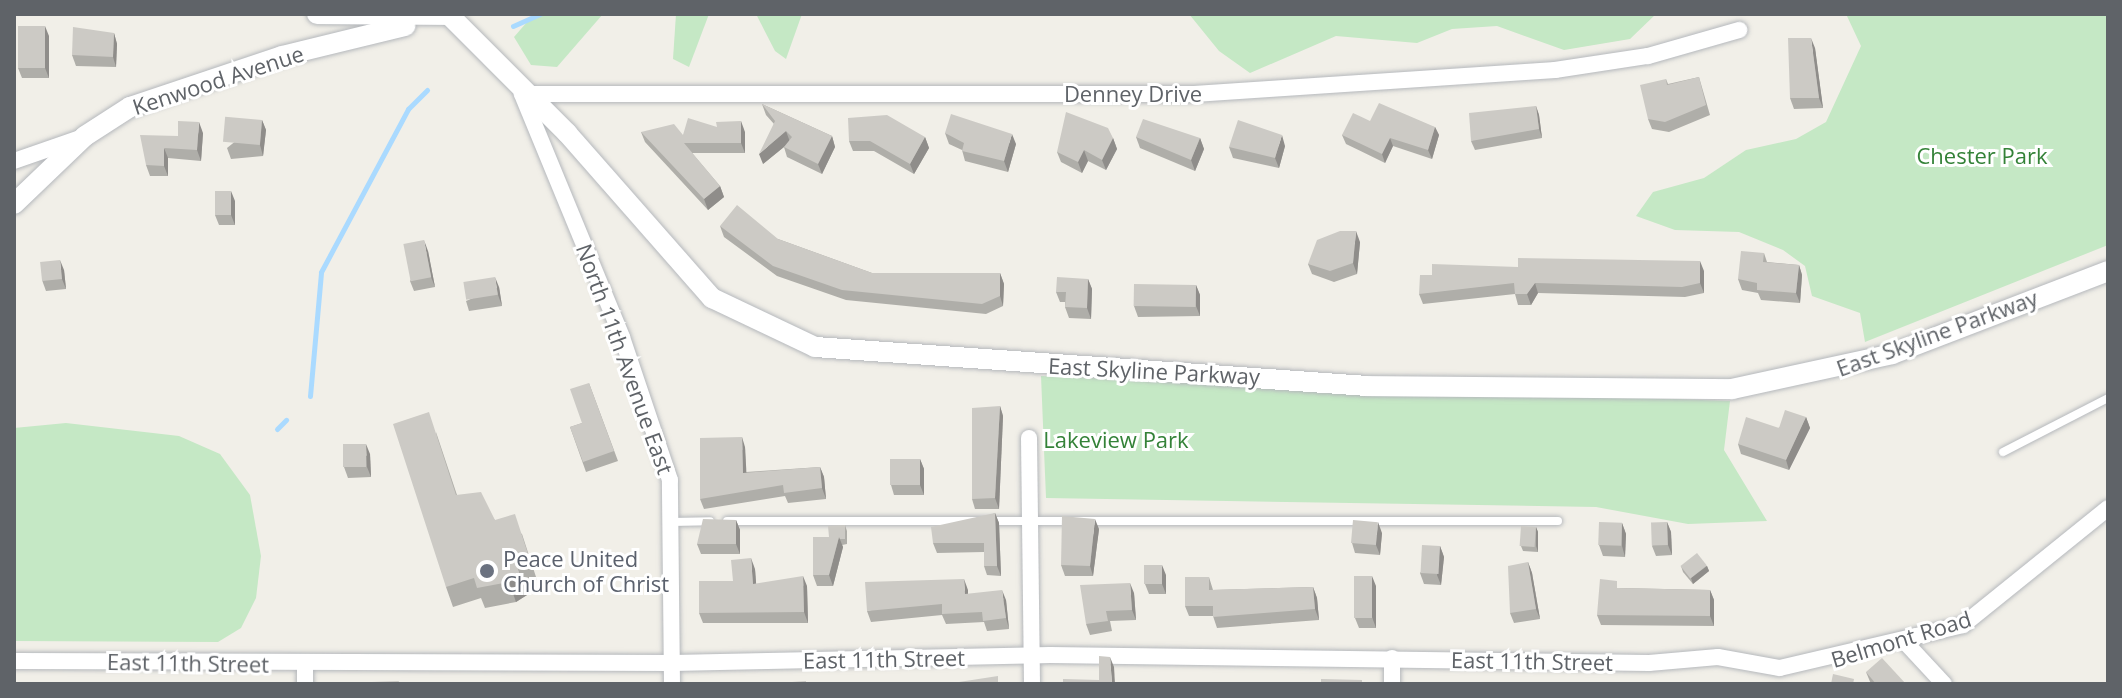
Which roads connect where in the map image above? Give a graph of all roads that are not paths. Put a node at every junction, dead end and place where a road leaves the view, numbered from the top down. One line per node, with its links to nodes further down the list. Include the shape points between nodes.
1 (317, 14): 2 (street)
2 (450, 14): 4 (street, East Skyline Parkway); 5 (street, Kenwood Avenue, via 130,107)
3 (1739, 30): 4 (street, Denney Drive, via 1648,56 1555,70 1302,89)
4 (522, 94): 8 (street, East Skyline Parkway, via 567,133 712,298 815,347 859,352 1367,386 1732,389 1892,354); 15 (street, North 11th Avenue East, via 622,337 670,480)
5 (85, 136): 6 (street); 7 (street, Kenwood Avenue)
6 (14, 161)
7 (14, 204)
8 (2108, 271)
9 (2108, 398): 11 (lane)
10 (1029, 438): 13 (street)
11 (2003, 452)
12 (2108, 508): 16 (street, Belmont Road, via 1982,614)
13 (1030, 515): 14 (lane); 15 (lane); 17 (street)
14 (1558, 521)
15 (671, 522): 20 (street, North 11th Avenue East)
16 (1905, 642): 21 (street, Belmont Road, via 1809,666); 27 (street)
17 (1031, 655): 18 (street, East 11th Street); 20 (street, East 11th Street); 25 (street)
18 (1392, 658): 21 (street, East 11th Street, via 1649,663 1718,657); 26 (street)
19 (14, 661): 22 (street, East 11th Street)
20 (673, 663): 22 (street, East 11th Street); 24 (street, North 11th Avenue East)
21 (1752, 663)
22 (305, 665): 23 (street)
23 (305, 684)
24 (672, 684)
25 (1032, 684)
26 (1392, 684)
27 (1944, 684)

